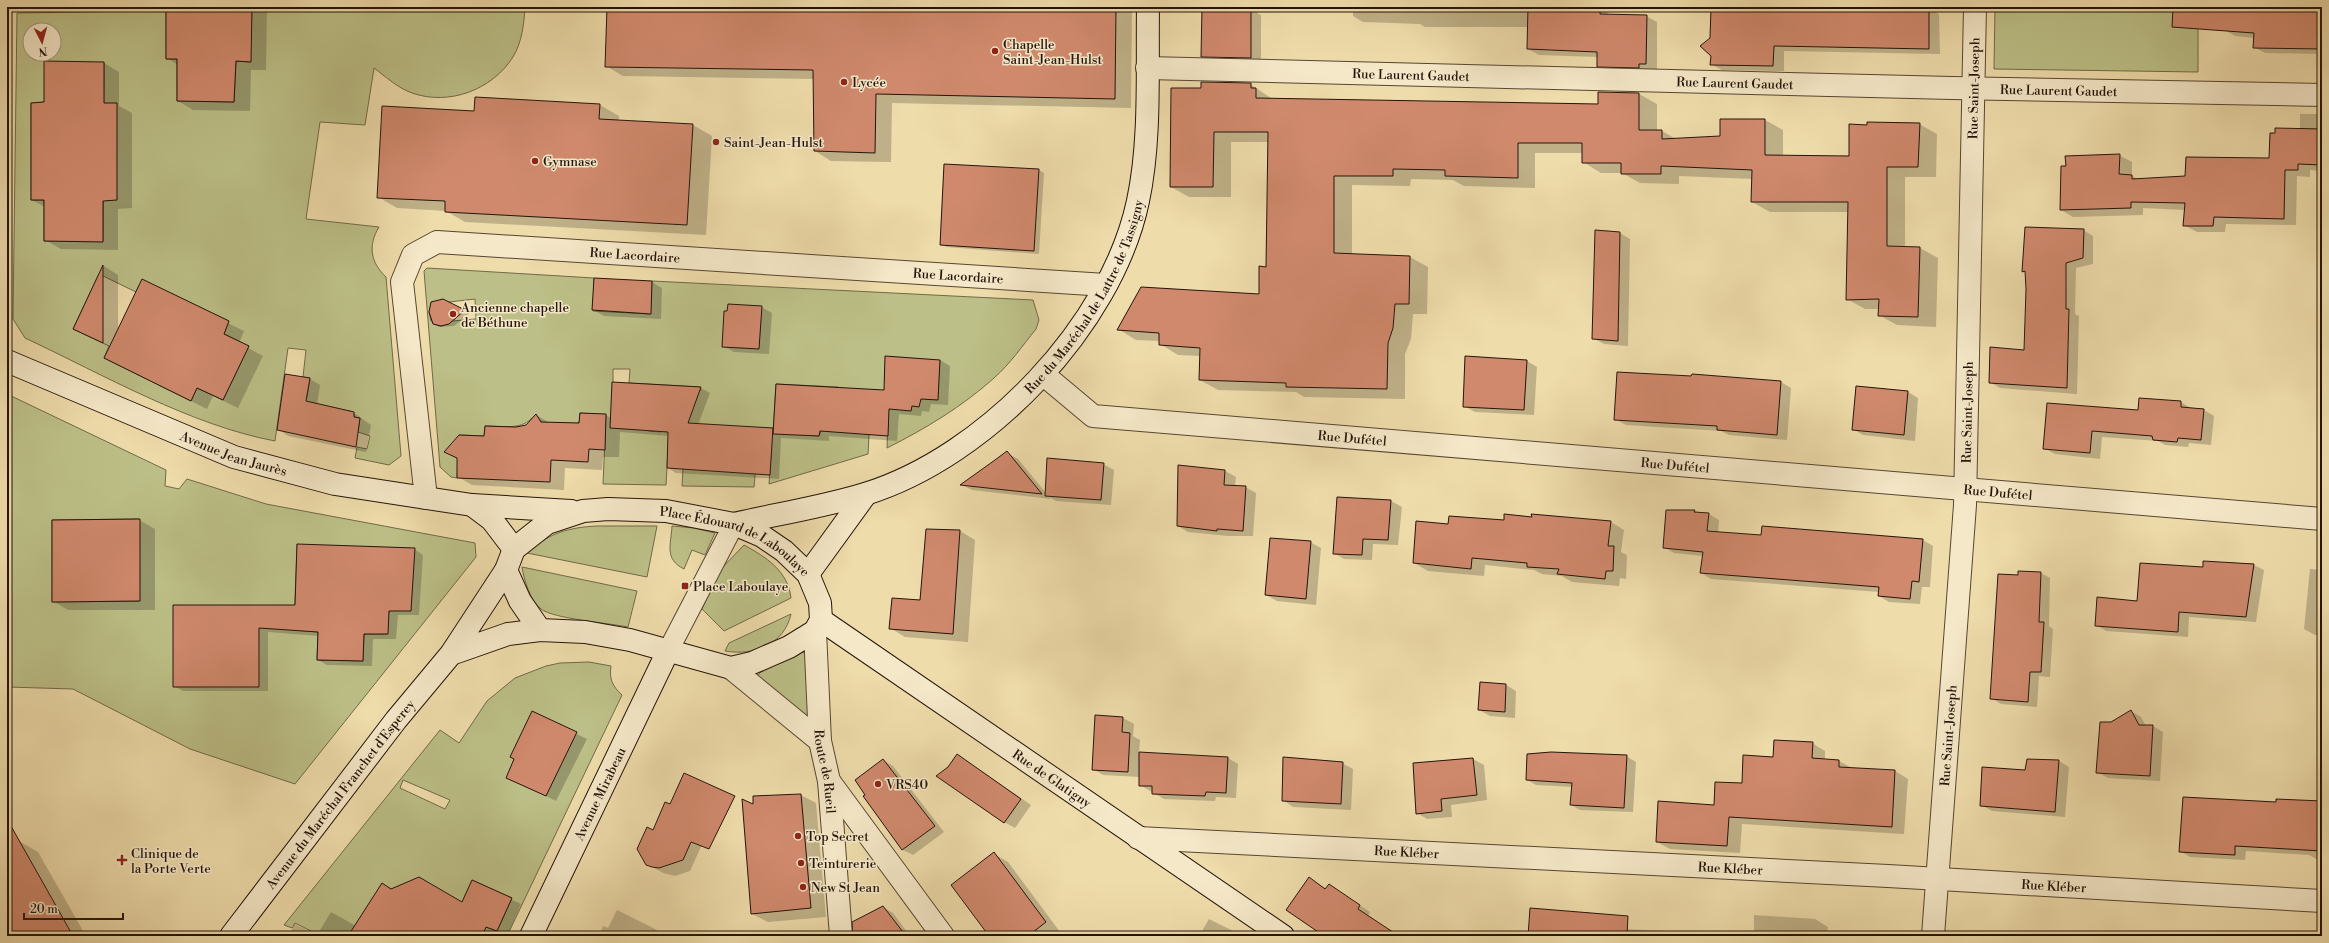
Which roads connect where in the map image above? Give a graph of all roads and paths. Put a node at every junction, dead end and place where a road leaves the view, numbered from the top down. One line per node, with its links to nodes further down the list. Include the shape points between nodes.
1 (1148, 7): 3 (street, Rue du Maréchal de Lattre de Tassigny)
2 (1975, 7): 4 (street, Rue Saint-Joseph)
3 (1147, 68): 4 (street, Rue Laurent Gaudet); 6 (street, Rue du Maréchal de Lattre de Tassigny, via 1145,156 1138,201 1126,247)
4 (1974, 88): 5 (street, Rue Laurent Gaudet); 9 (street, Rue Saint-Joseph)
5 (2322, 95)
6 (1106, 285): 8 (street, Rue du Maréchal de Lattre de Tassigny, via 1069,344); 11 (street, Rue Lacordaire, via 437,242 413,255 402,282)
7 (7, 361): 11 (street, Avenue Jean Jaurès, via 234,457 335,484)
8 (1044, 374): 9 (street, Rue Dufétel, via 1093,416); 10 (street, Rue du Maréchal de Lattre de Tassigny, via 1003,413 958,448 930,466)
9 (1965, 489): 14 (street, Rue Dufétel); 27 (street, Rue Saint-Joseph)
10 (866, 494): 15 (street, Rue du Maréchal de Lattre de Tassigny); 18 (street)
11 (426, 498): 12 (street, Avenue Jean Jaurès)
12 (472, 505): 13 (street, Avenue Jean Jaurès); 16 (street, Avenue Jean Jaurès, via 492,520)
13 (583, 511): 15 (street, Place Édouard de Laboulaye, via 666,511); 16 (street, Place Édouard de Laboulaye, via 547,523)
14 (2322, 519)
15 (734, 524): 18 (street, Place Édouard de Laboulaye, via 762,536 784,551); 21 (lane)
16 (514, 549): 17 (street)
17 (506, 570): 20 (street, via 520,601); 22 (street, Avenue du Maréchal Franchet d'Esperey)
18 (808, 574): 19 (street, Place Édouard de Laboulaye, via 820,603)
19 (818, 625): 23 (street, via 789,647 752,663); 24 (street, Route de Rueil); 26 (street, Rue de Glatigny)
20 (540, 630): 21 (street, via 585,632 630,640); 22 (street, via 508,634)
21 (668, 651): 23 (street); 30 (street, Avenue Mirabeau)
22 (450, 654): 29 (street, Avenue du Maréchal Franchet d'Esperey, via 396,720)
23 (731, 668): 24 (street)
24 (820, 741): 25 (street, Route de Rueil)
25 (829, 781): 31 (street, Route de Rueil); 32 (street)
26 (1138, 838): 27 (street, Rue Kléber); 33 (street, Rue de Glatigny)
27 (1937, 878): 28 (street, Rue Kléber); 34 (street, Rue Saint-Joseph)
28 (2322, 901)
29 (231, 936)
30 (531, 936)
31 (842, 936)
32 (943, 936)
33 (1283, 936)
34 (1933, 936)

